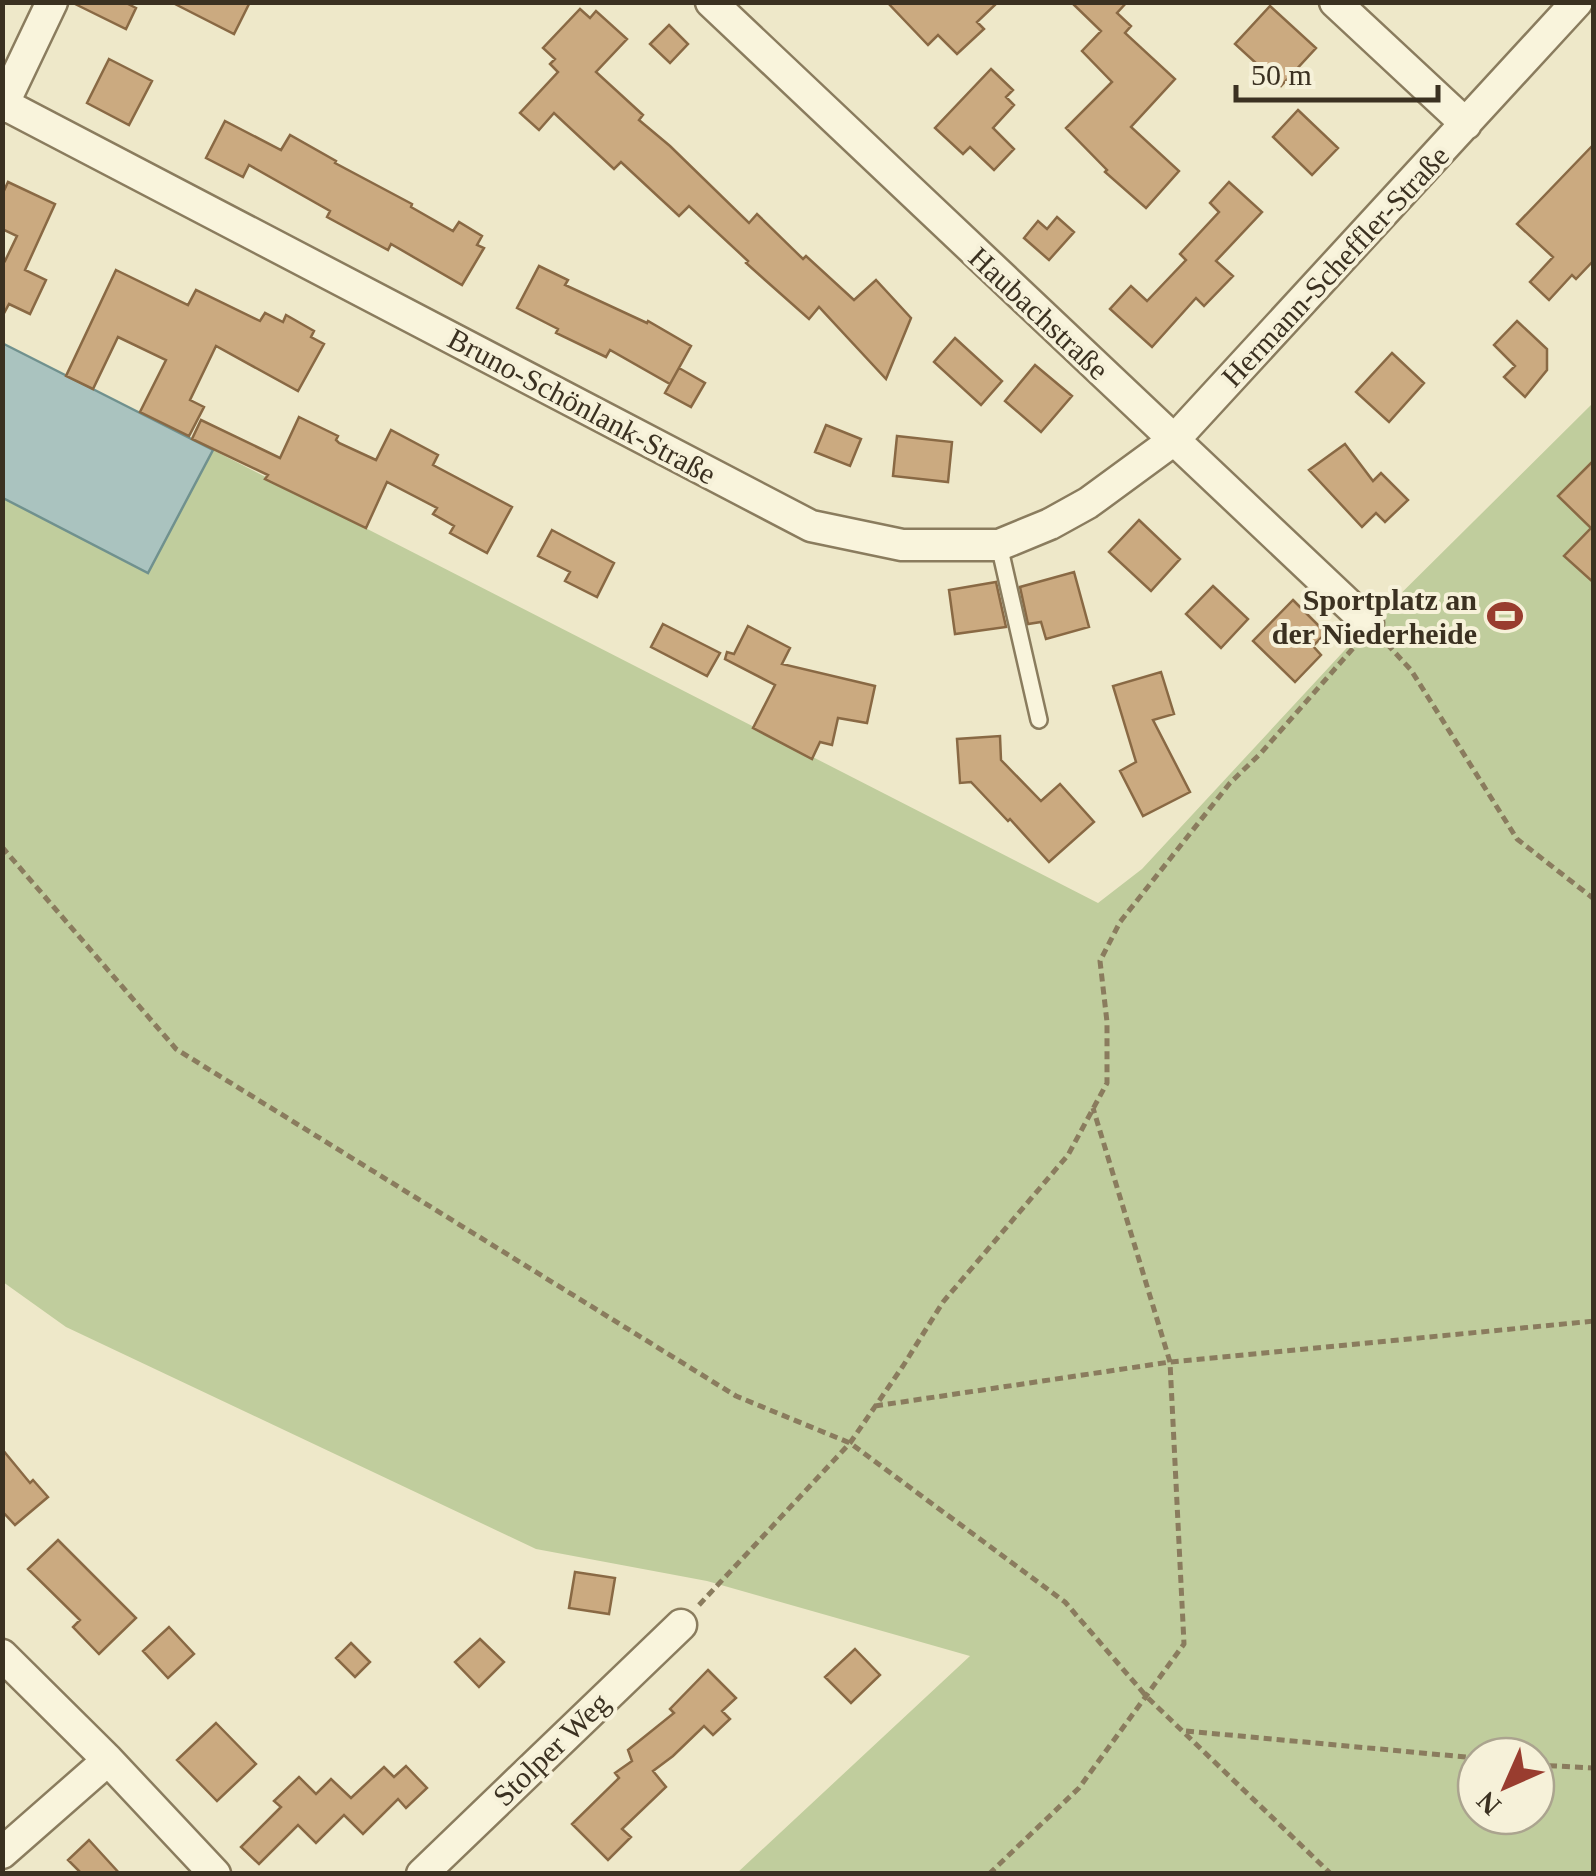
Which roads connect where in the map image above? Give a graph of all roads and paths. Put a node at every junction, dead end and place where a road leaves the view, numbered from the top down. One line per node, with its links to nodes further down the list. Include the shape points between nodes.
1 (52, 2): 5 (street)
2 (711, 2): 7 (street, Haubachstraße)
3 (1335, 2): 6 (street)
4 (1577, 2): 6 (street, Hermann-Scheffler-Straße)
5 (3, 105): 8 (street, Bruno-Schönlank-Straße, via 811,526 902,545)
6 (1466, 124): 7 (street, Hermann-Scheffler-Straße)
7 (1174, 440): 8 (street, Bruno-Schönlank-Straße, via 1088,503); 9 (street, Haubachstraße)
8 (999, 545): 10 (lane)
9 (1368, 623): 12 (path, via 1411,670 1517,839); 13 (path, via 1368,631 1230,783 1120,922 1100,962 1107,1083)
10 (1039, 720)
11 (2, 846): 17 (path, via 176,1049 736,1396)
12 (1594, 899)
13 (1093, 1108): 15 (path); 16 (path, via 1068,1155 943,1302)
14 (1594, 1321): 15 (path)
15 (1170, 1362): 16 (path); 20 (path, via 1184,1644)
16 (875, 1406): 17 (path)
17 (850, 1443): 18 (path); 20 (path, via 1065,1602)
18 (681, 1625): 28 (street, Stolper Weg)
19 (2, 1655): 23 (street)
20 (1147, 1696): 21 (path); 29 (path, via 1078,1788)
21 (1183, 1731): 22 (path); 30 (path)
22 (1456, 1756)
23 (108, 1760): 26 (street); 27 (street)
24 (1556, 1766): 25 (path)
25 (1594, 1768)
26 (2, 1853)
27 (215, 1874)
28 (422, 1874)
29 (989, 1874)
30 (1331, 1874)

